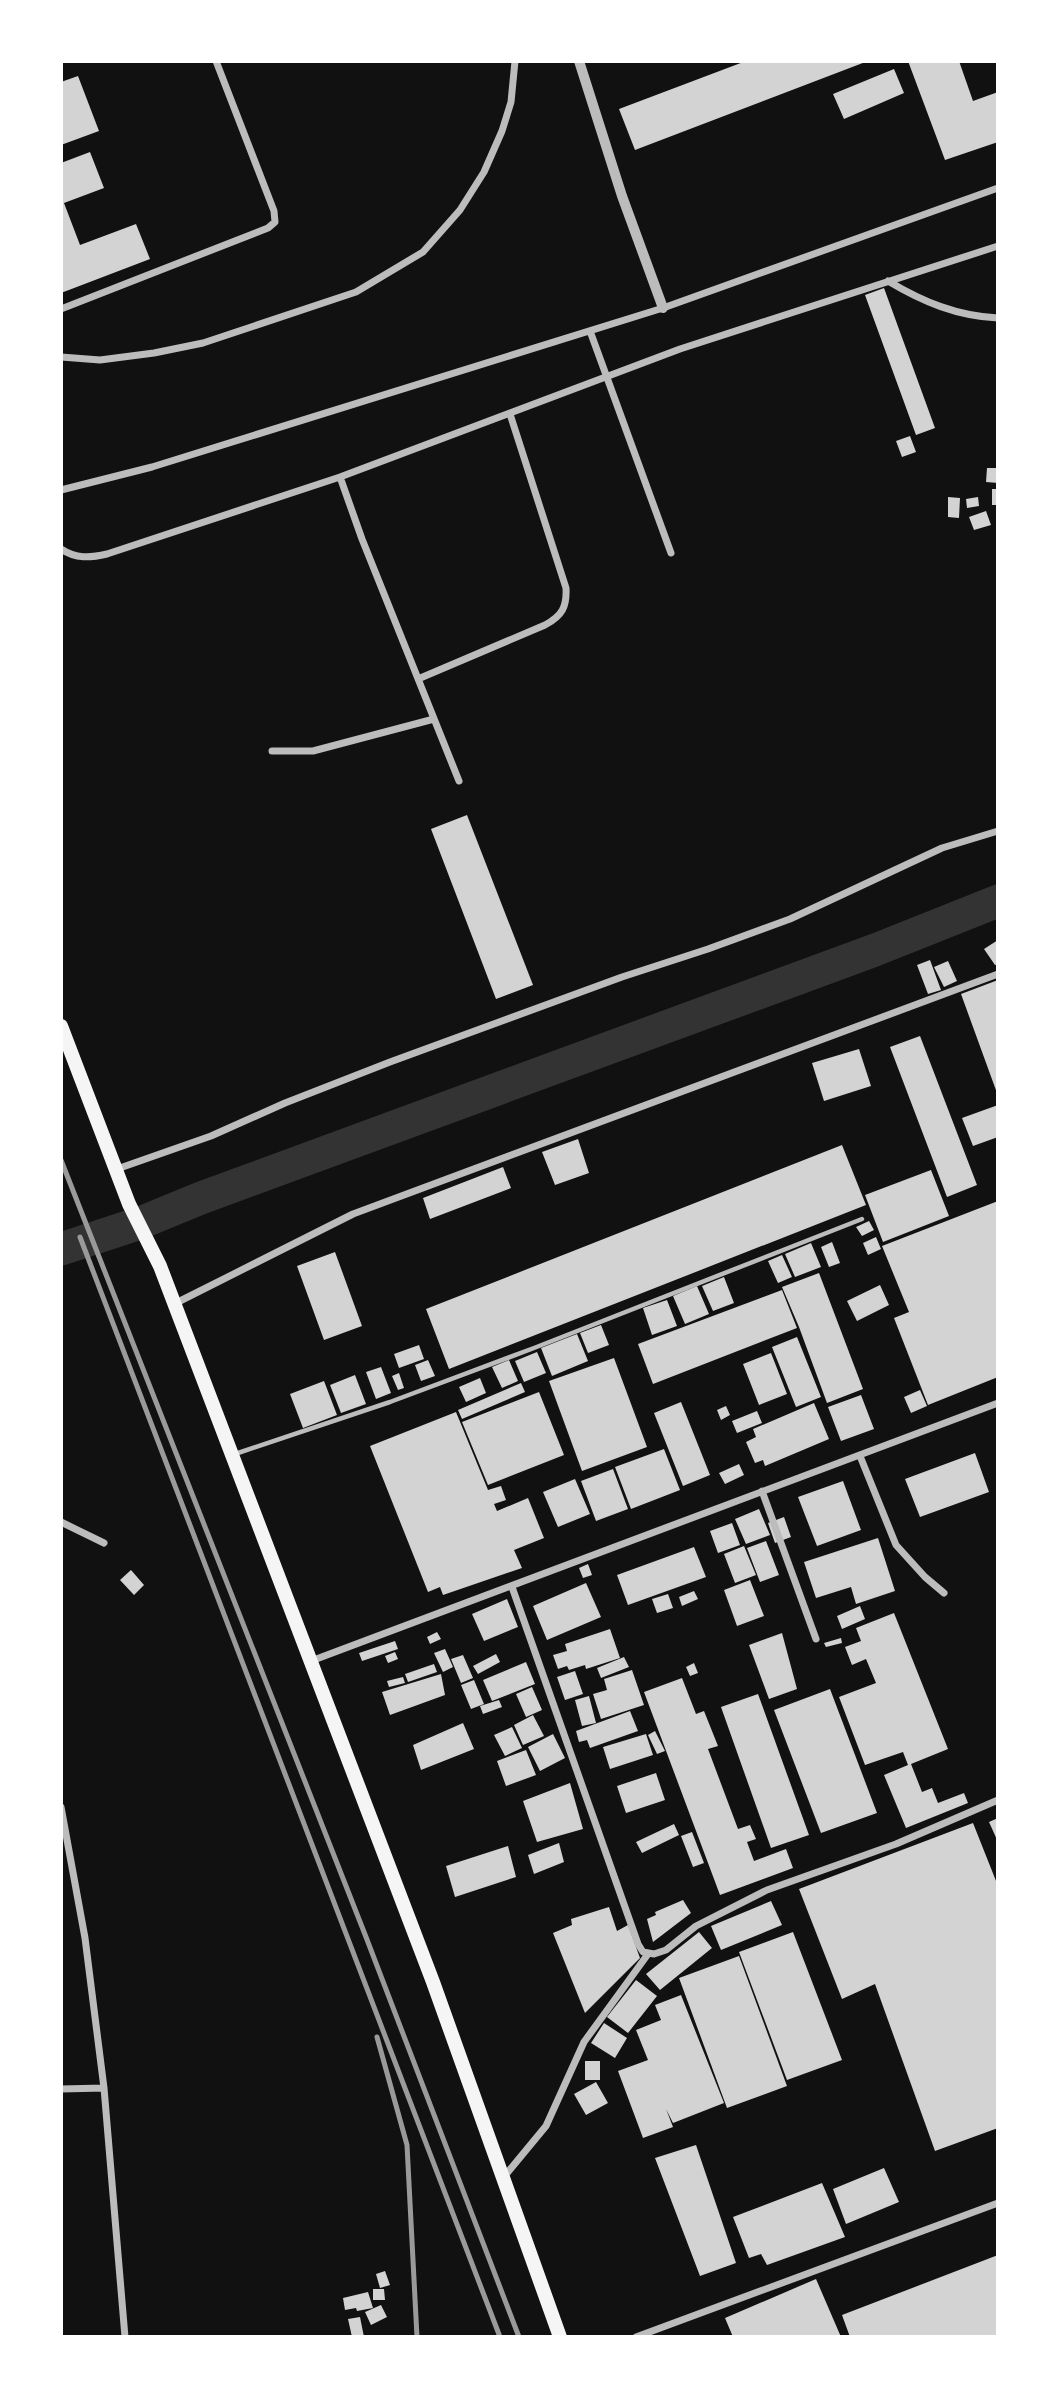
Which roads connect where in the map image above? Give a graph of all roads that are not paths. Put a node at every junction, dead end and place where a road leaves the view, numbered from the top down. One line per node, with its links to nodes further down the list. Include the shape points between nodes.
1 (216, 61): 8 (street, via 275,222)
2 (515, 61): 11 (street, via 511,102 484,172 460,210 423,252 356,292 203,343 100,360)
3 (579, 61): 7 (street)
4 (998, 188): 7 (street)
5 (998, 246): 6 (street)
6 (888, 281): 9 (street, via 920,301); 12 (street)
7 (663, 308): 10 (street)
8 (61, 309)
9 (998, 318)
10 (590, 331): 12 (street); 15 (street, via 152,467)
11 (61, 357)
12 (607, 376): 13 (street); 17 (street)
13 (510, 414): 14 (street); 18 (street, via 566,588 563,611 545,625)
14 (340, 477): 16 (street, via 107,554 85,557); 18 (street)
15 (61, 490)
16 (61, 549)
17 (671, 553)
18 (418, 679): 19 (street)
19 (434, 719): 20 (street, via 313,751); 21 (street)
20 (272, 751)
21 (459, 781)
22 (998, 831): 25 (street, via 942,848 790,919 390,1062 211,1136)
23 (998, 974): 27 (street, via 353,1214)
24 (61, 1026): 25 (main road)
25 (117, 1169): 27 (main road)
26 (862, 1219): 29 (lane, via 495,1363)
27 (173, 1305): 29 (main road)
28 (998, 1403): 30 (street)
29 (231, 1455): 37 (main road)
30 (859, 1456): 31 (street); 35 (street, via 896,1545)
31 (762, 1491): 34 (street); 36 (street)
32 (61, 1522): 33 (street)
33 (104, 1543)
34 (512, 1587): 37 (street); 40 (street, via 638,1944)
35 (944, 1593)
36 (816, 1639)
37 (310, 1662): 43 (main road)
38 (998, 1800): 40 (street, via 896,1844 768,1890 696,1926 666,1950)
39 (61, 1807): 41 (street, via 85,1938)
40 (648, 1954): 43 (street, via 584,2042 546,2126)
41 (104, 2088): 42 (street); 45 (street)
42 (61, 2089)
43 (503, 2178): 46 (main road)
44 (998, 2203): 47 (street)
45 (124, 2337)
46 (560, 2337)
47 (636, 2337)

